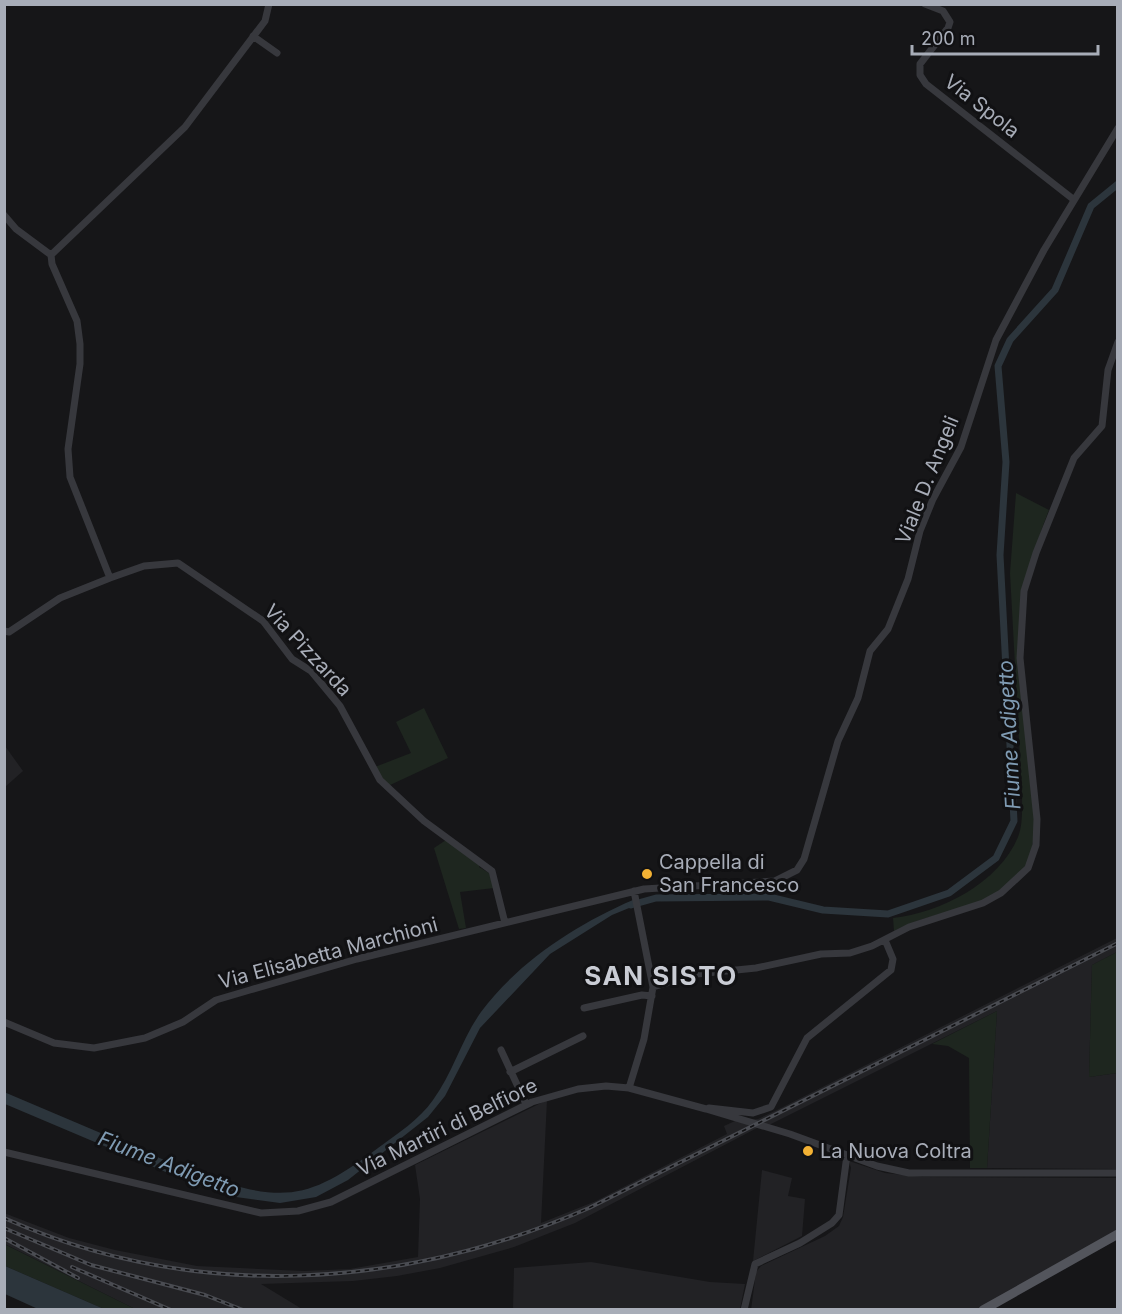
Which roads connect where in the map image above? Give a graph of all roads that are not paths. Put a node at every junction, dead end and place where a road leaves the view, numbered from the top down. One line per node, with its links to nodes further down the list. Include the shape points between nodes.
1 (269, 4): 3 (street, via 265,21)
2 (925, 4): 6 (street, Via Spola, via 944,11 950,22 920,64 920,75 926,84)
3 (253, 36): 4 (street); 8 (street, via 185,127)
4 (277, 53)
5 (1118, 128): 6 (street, Viale D. Angeli)
6 (1073, 199): 12 (street, Viale D. Angeli, via 996,340 962,447 933,499 888,629 870,651 858,698 838,741 804,859 797,870 775,881)
7 (4, 215): 8 (street)
8 (51, 255): 10 (street, via 77,321 80,344 68,449 70,477)
9 (1118, 342): 14 (street, via 1108,370 1102,426 1074,458 1024,591 1020,658 1037,819 1036,845 1028,868 1001,893 983,903 909,927)
10 (110, 578): 11 (street, Via Pizzarda, via 60,598); 13 (street, Via Pizzarda, via 144,566 178,563 263,621 292,659 311,671 340,706 380,780 424,820 492,871)
11 (4, 632)
12 (635, 894): 13 (street, Via Elisabetta Marchioni); 15 (street)
13 (505, 923): 17 (street, Via Elisabetta Marchioni, via 357,959 216,1000 183,1022 145,1038 94,1048 54,1043)
14 (885, 940): 15 (street, via 850,953 698,974); 23 (street, via 893,958 891,970 807,1038 771,1107 753,1113)
15 (653, 992): 16 (street); 21 (street)
16 (584, 1008)
17 (4, 1022)
18 (584, 1036): 20 (street)
19 (501, 1050): 20 (street)
20 (510, 1072): 22 (street)
21 (629, 1088): 22 (street, Via Martiri di Belfiore, via 578,1089); 23 (street, Via Martiri di Belfiore)
22 (526, 1104): 24 (street, Via Martiri di Belfiore, via 331,1202 298,1211 234,1208)
23 (706, 1109): 25 (street, Via Martiri di Belfiore)
24 (4, 1152)
25 (847, 1155): 26 (street, Via Martiri di Belfiore, via 909,1173); 28 (street, via 839,1215 824,1230 755,1264)
26 (1118, 1173)
27 (1118, 1234): 29 (main road)
28 (744, 1310)
29 (983, 1310)

